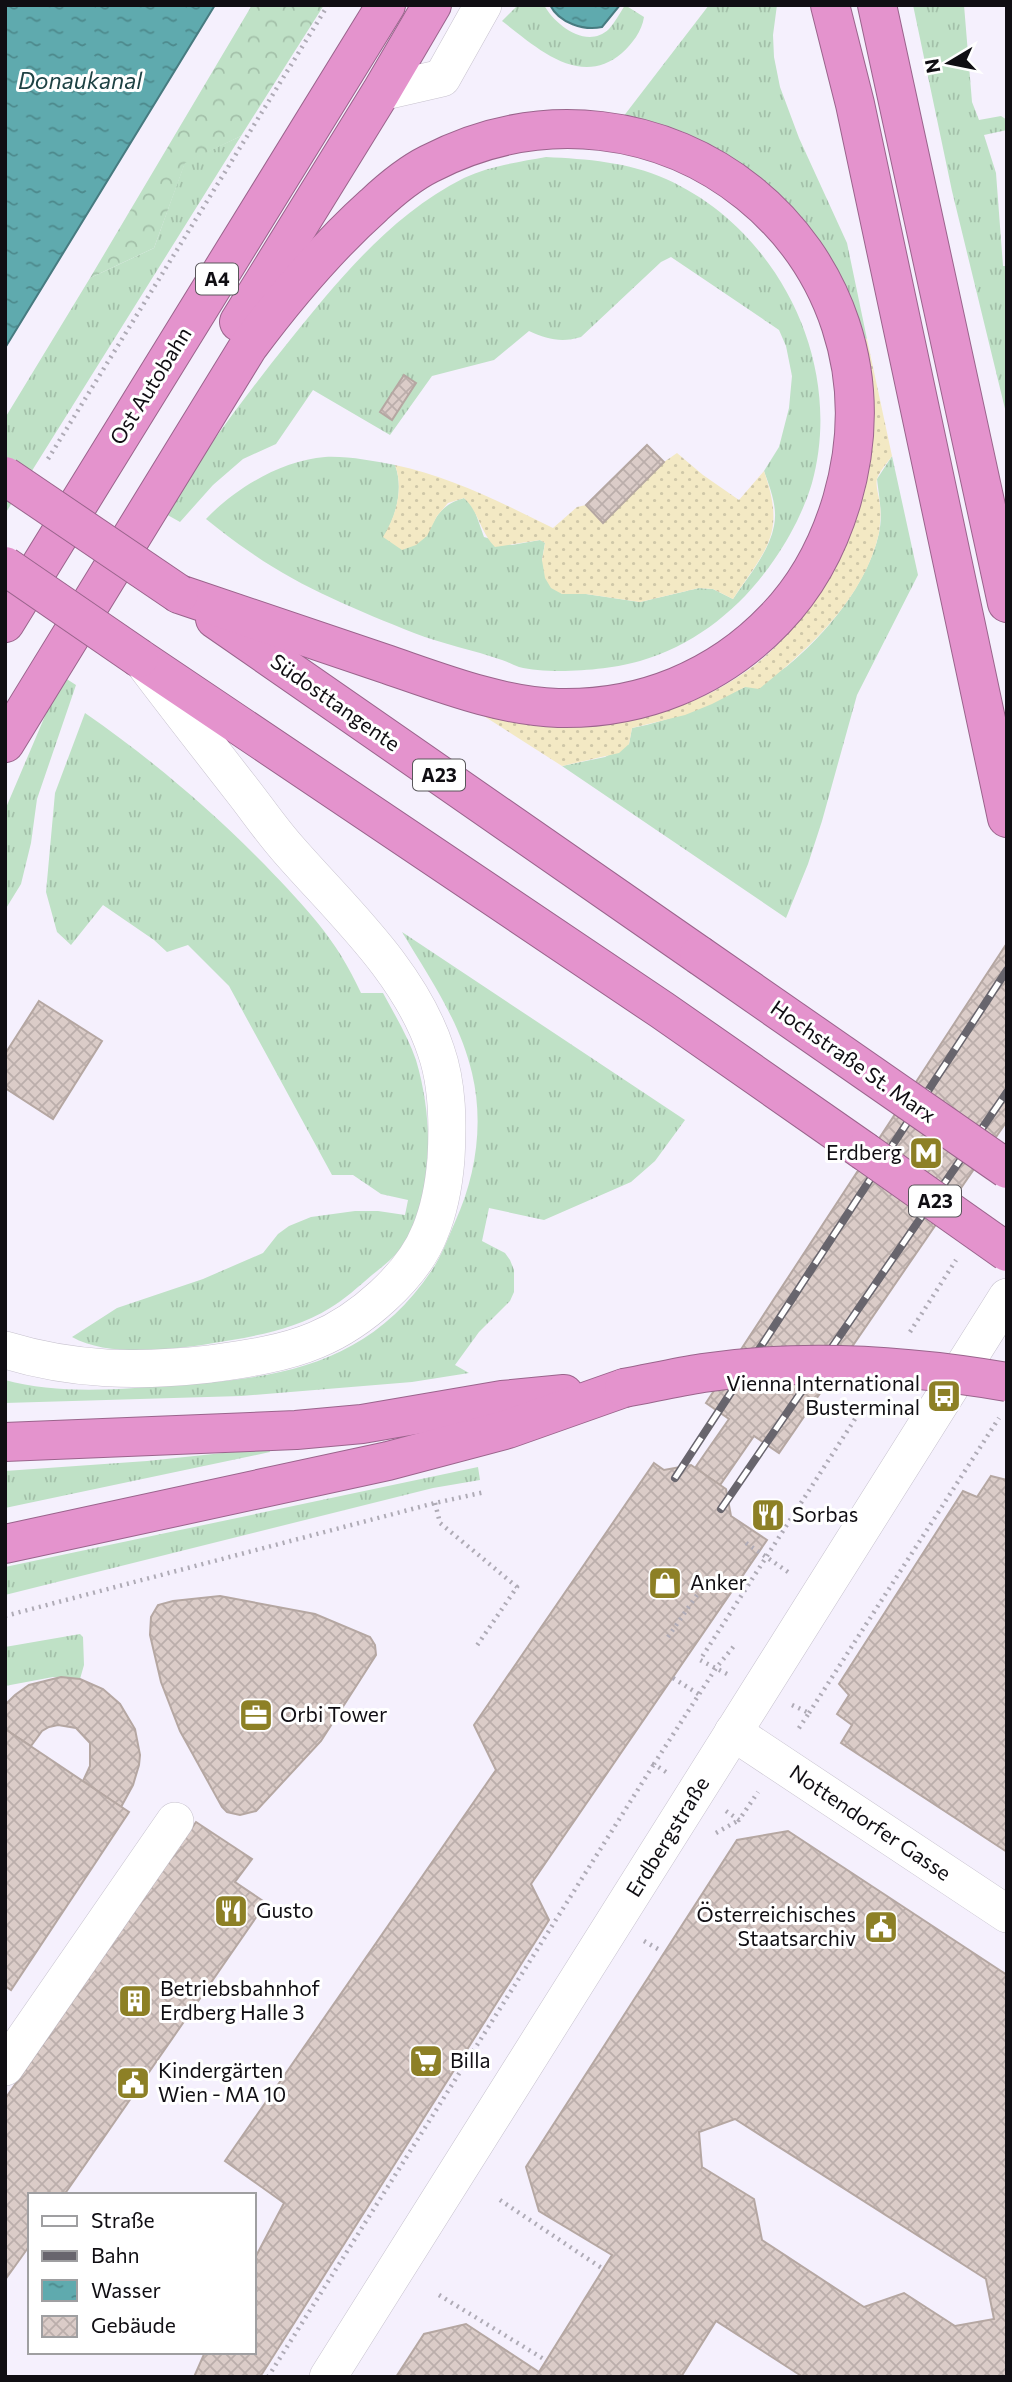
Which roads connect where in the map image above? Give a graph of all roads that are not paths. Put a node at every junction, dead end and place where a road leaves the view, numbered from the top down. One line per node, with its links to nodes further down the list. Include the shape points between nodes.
1 (386, 5): 11 (highway, Ost Autobahn / A4)
2 (432, 5): 6 (highway)
3 (482, 5): 6 (street, via 442,78)
4 (830, 5): 15 (highway)
5 (877, 5): 10 (highway)
6 (381, 92): 13 (highway)
7 (5, 476): 9 (highway, A23, bridge)
8 (5, 566): 12 (highway, A23, bridge)
9 (179, 594): 14 (highway, via 441,683 518,703 555,708 627,702 662,694 695,679 727,662 782,612 822,554 838,512 850,471 854,390 845,342 824,284 803,249 755,198 697,159 662,144 591,131 526,132 458,150 424,166 354,222 255,337); 16 (highway, Südosttangente / A23)
10 (1007, 603)
11 (5, 623)
12 (139, 657): 18 (highway, A23, bridge, via 662,1010); 20 (street, via 287,848 368,938 421,1015 437,1052 446,1098 439,1208 411,1265 349,1323 316,1340 276,1353 165,1369 71,1365)
13 (5, 702)
14 (5, 743)
15 (1007, 818)
16 (699, 955): 17 (highway, Hochstraße St. Marx / A23, bridge)
17 (1007, 1169)
18 (1007, 1252)
19 (1007, 1297): 25 (street, Erdbergstraße)
20 (5, 1350)
21 (1003, 1399): 22 (highway, bridge, via 947,1373 820,1365 704,1373)
22 (505, 1415): 23 (highway, via 296,1430); 24 (highway, via 388,1461)
23 (5, 1442)
24 (5, 1544)
25 (733, 1732): 27 (street, Nottendorfer Gasse); 29 (street, Erdbergstraße)
26 (175, 1821): 28 (street)
27 (1007, 1914)
28 (5, 2067)
29 (328, 2377)

